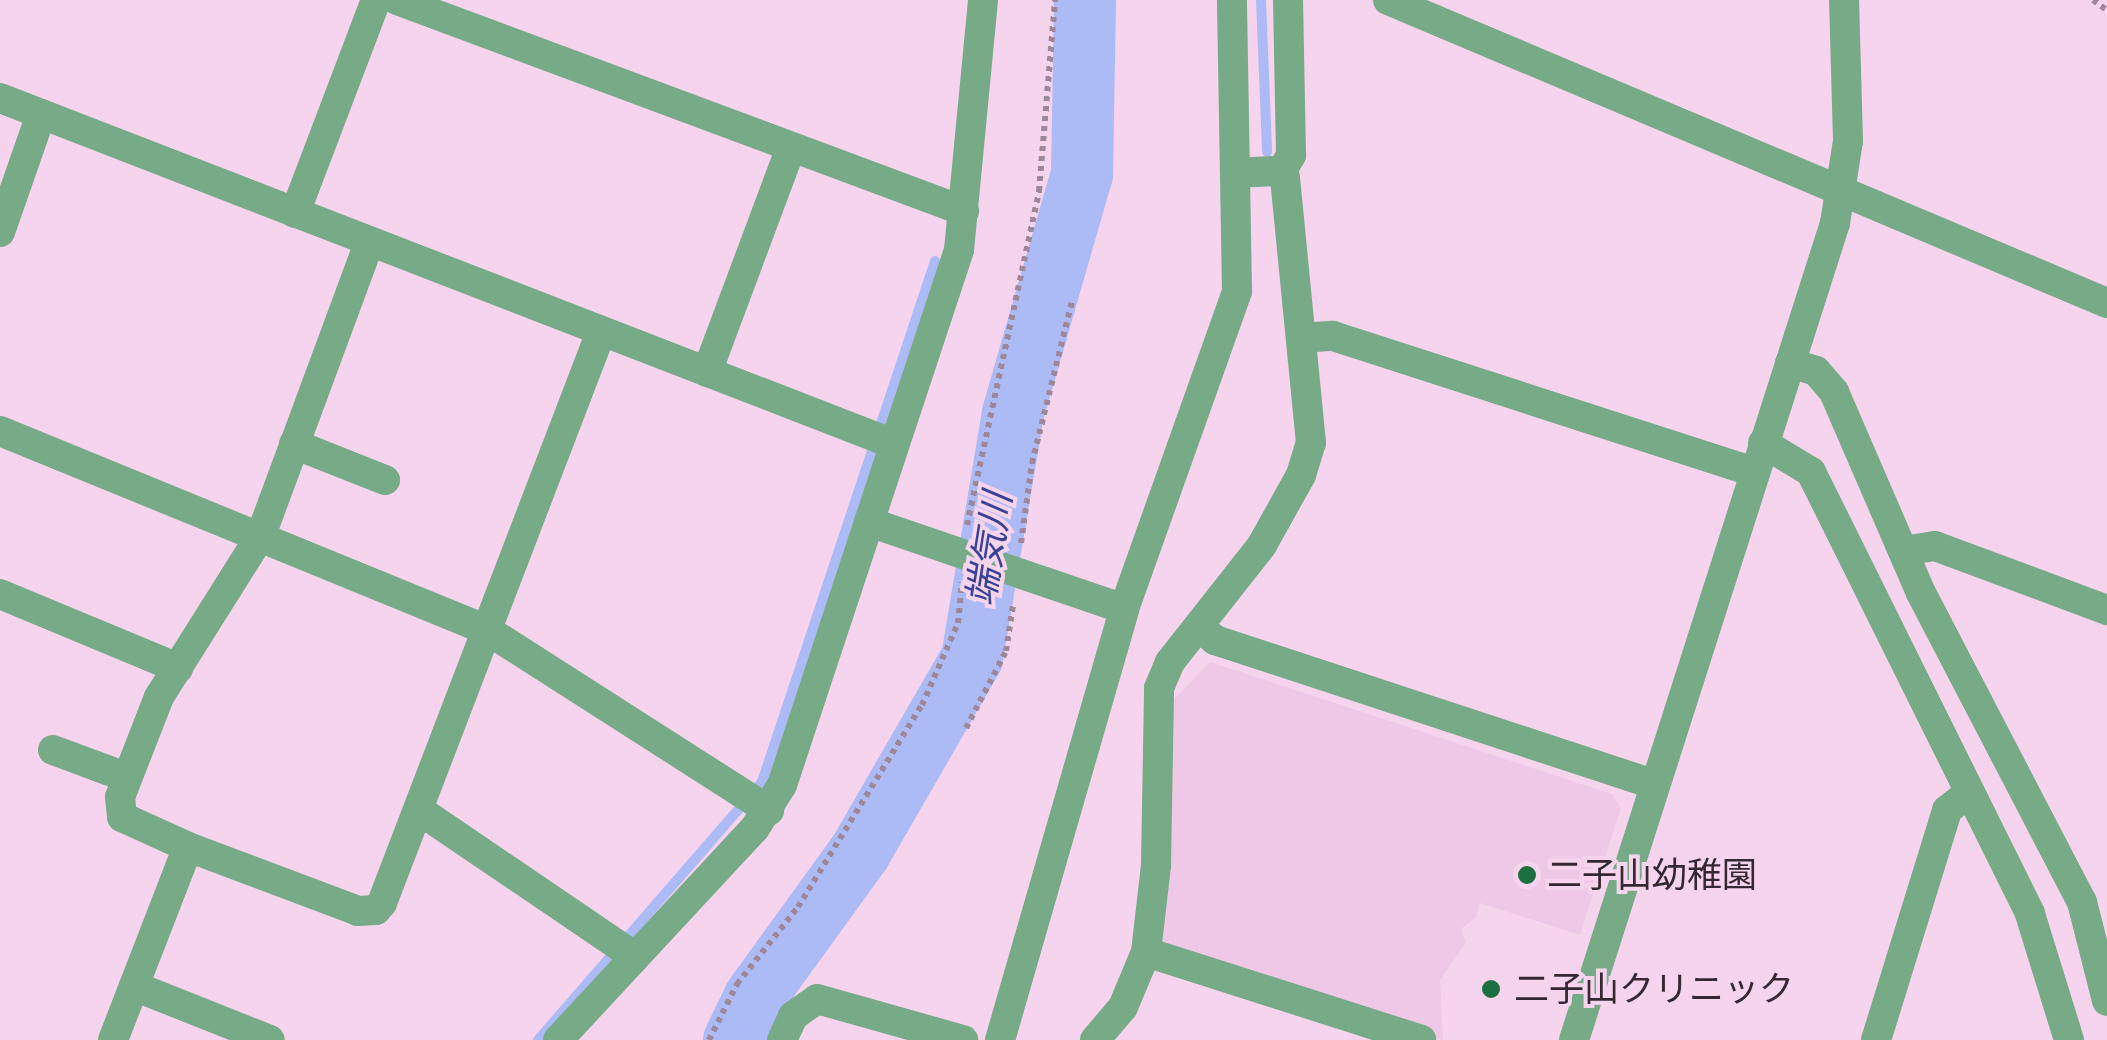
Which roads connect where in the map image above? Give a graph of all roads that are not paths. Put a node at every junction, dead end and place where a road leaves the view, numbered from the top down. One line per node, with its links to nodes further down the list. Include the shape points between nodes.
1 (376, 0): 15 (street)
2 (396, 0): 10 (street)
3 (983, 0): 14 (street)
4 (1232, 0): 11 (street)
5 (1288, 0): 12 (street, via 1291,154)
6 (1388, 0): 13 (street)
7 (1844, 0): 13 (street)
8 (0, 98): 9 (street)
9 (41, 114): 15 (street); 16 (street)
10 (790, 150): 14 (street); 22 (street)
11 (1235, 173): 12 (street); 33 (street, via 1237,290)
12 (1281, 173): 20 (street)
13 (1843, 188): 18 (street); 21 (street)
14 (964, 211): 26 (street, via 959,250)
15 (295, 213): 17 (street)
16 (0, 232)
17 (369, 242): 19 (street); 25 (street)
18 (2107, 303)
19 (602, 332): 22 (street); 36 (street)
20 (1301, 338): 27 (street, via 1333,336); 35 (street, via 1312,430 1308,458 1262,545)
21 (1790, 363): 24 (street); 31 (street, via 1816,372 1834,392)
22 (707, 372): 26 (street)
23 (0, 431): 30 (street, via 109,472 122,486)
24 (1763, 443): 27 (street); 41 (street, via 1811,472)
25 (294, 444): 28 (street); 30 (street)
26 (894, 444): 29 (street)
27 (1753, 472): 40 (street)
28 (385, 480)
29 (869, 522): 33 (street); 43 (street)
30 (261, 536): 36 (street); 37 (street)
31 (1903, 551): 34 (street, via 1936,546); 48 (street, via 2082,902)
32 (0, 594): 37 (street)
33 (1124, 609): 54 (street)
34 (2107, 610)
35 (1200, 627): 40 (street, via 1216,640); 45 (street, via 1170,662 1156,702 1156,866)
36 (487, 630): 42 (street); 43 (street)
37 (178, 668): 39 (street)
38 (52, 750): 39 (street)
39 (126, 777): 44 (street, via 122,817)
40 (1654, 784): 57 (street)
41 (1966, 795): 58 (street, via 1947,810); 59 (street, via 2030,914)
42 (418, 810): 44 (street, via 388,892 367,912); 46 (street)
43 (769, 810): 46 (street)
44 (188, 846): 47 (street)
45 (1146, 952): 55 (street, via 1123,1007); 56 (street)
46 (635, 957): 51 (street)
47 (134, 986): 49 (street); 50 (street)
48 (2107, 1001)
49 (112, 1040)
50 (270, 1040)
51 (558, 1040)
52 (782, 1040): 53 (street, via 793,1016 817,999)
53 (963, 1040)
54 (1000, 1040)
55 (1094, 1040)
56 (1421, 1040)
57 (1574, 1040)
58 (1876, 1040)
59 (2069, 1040)

